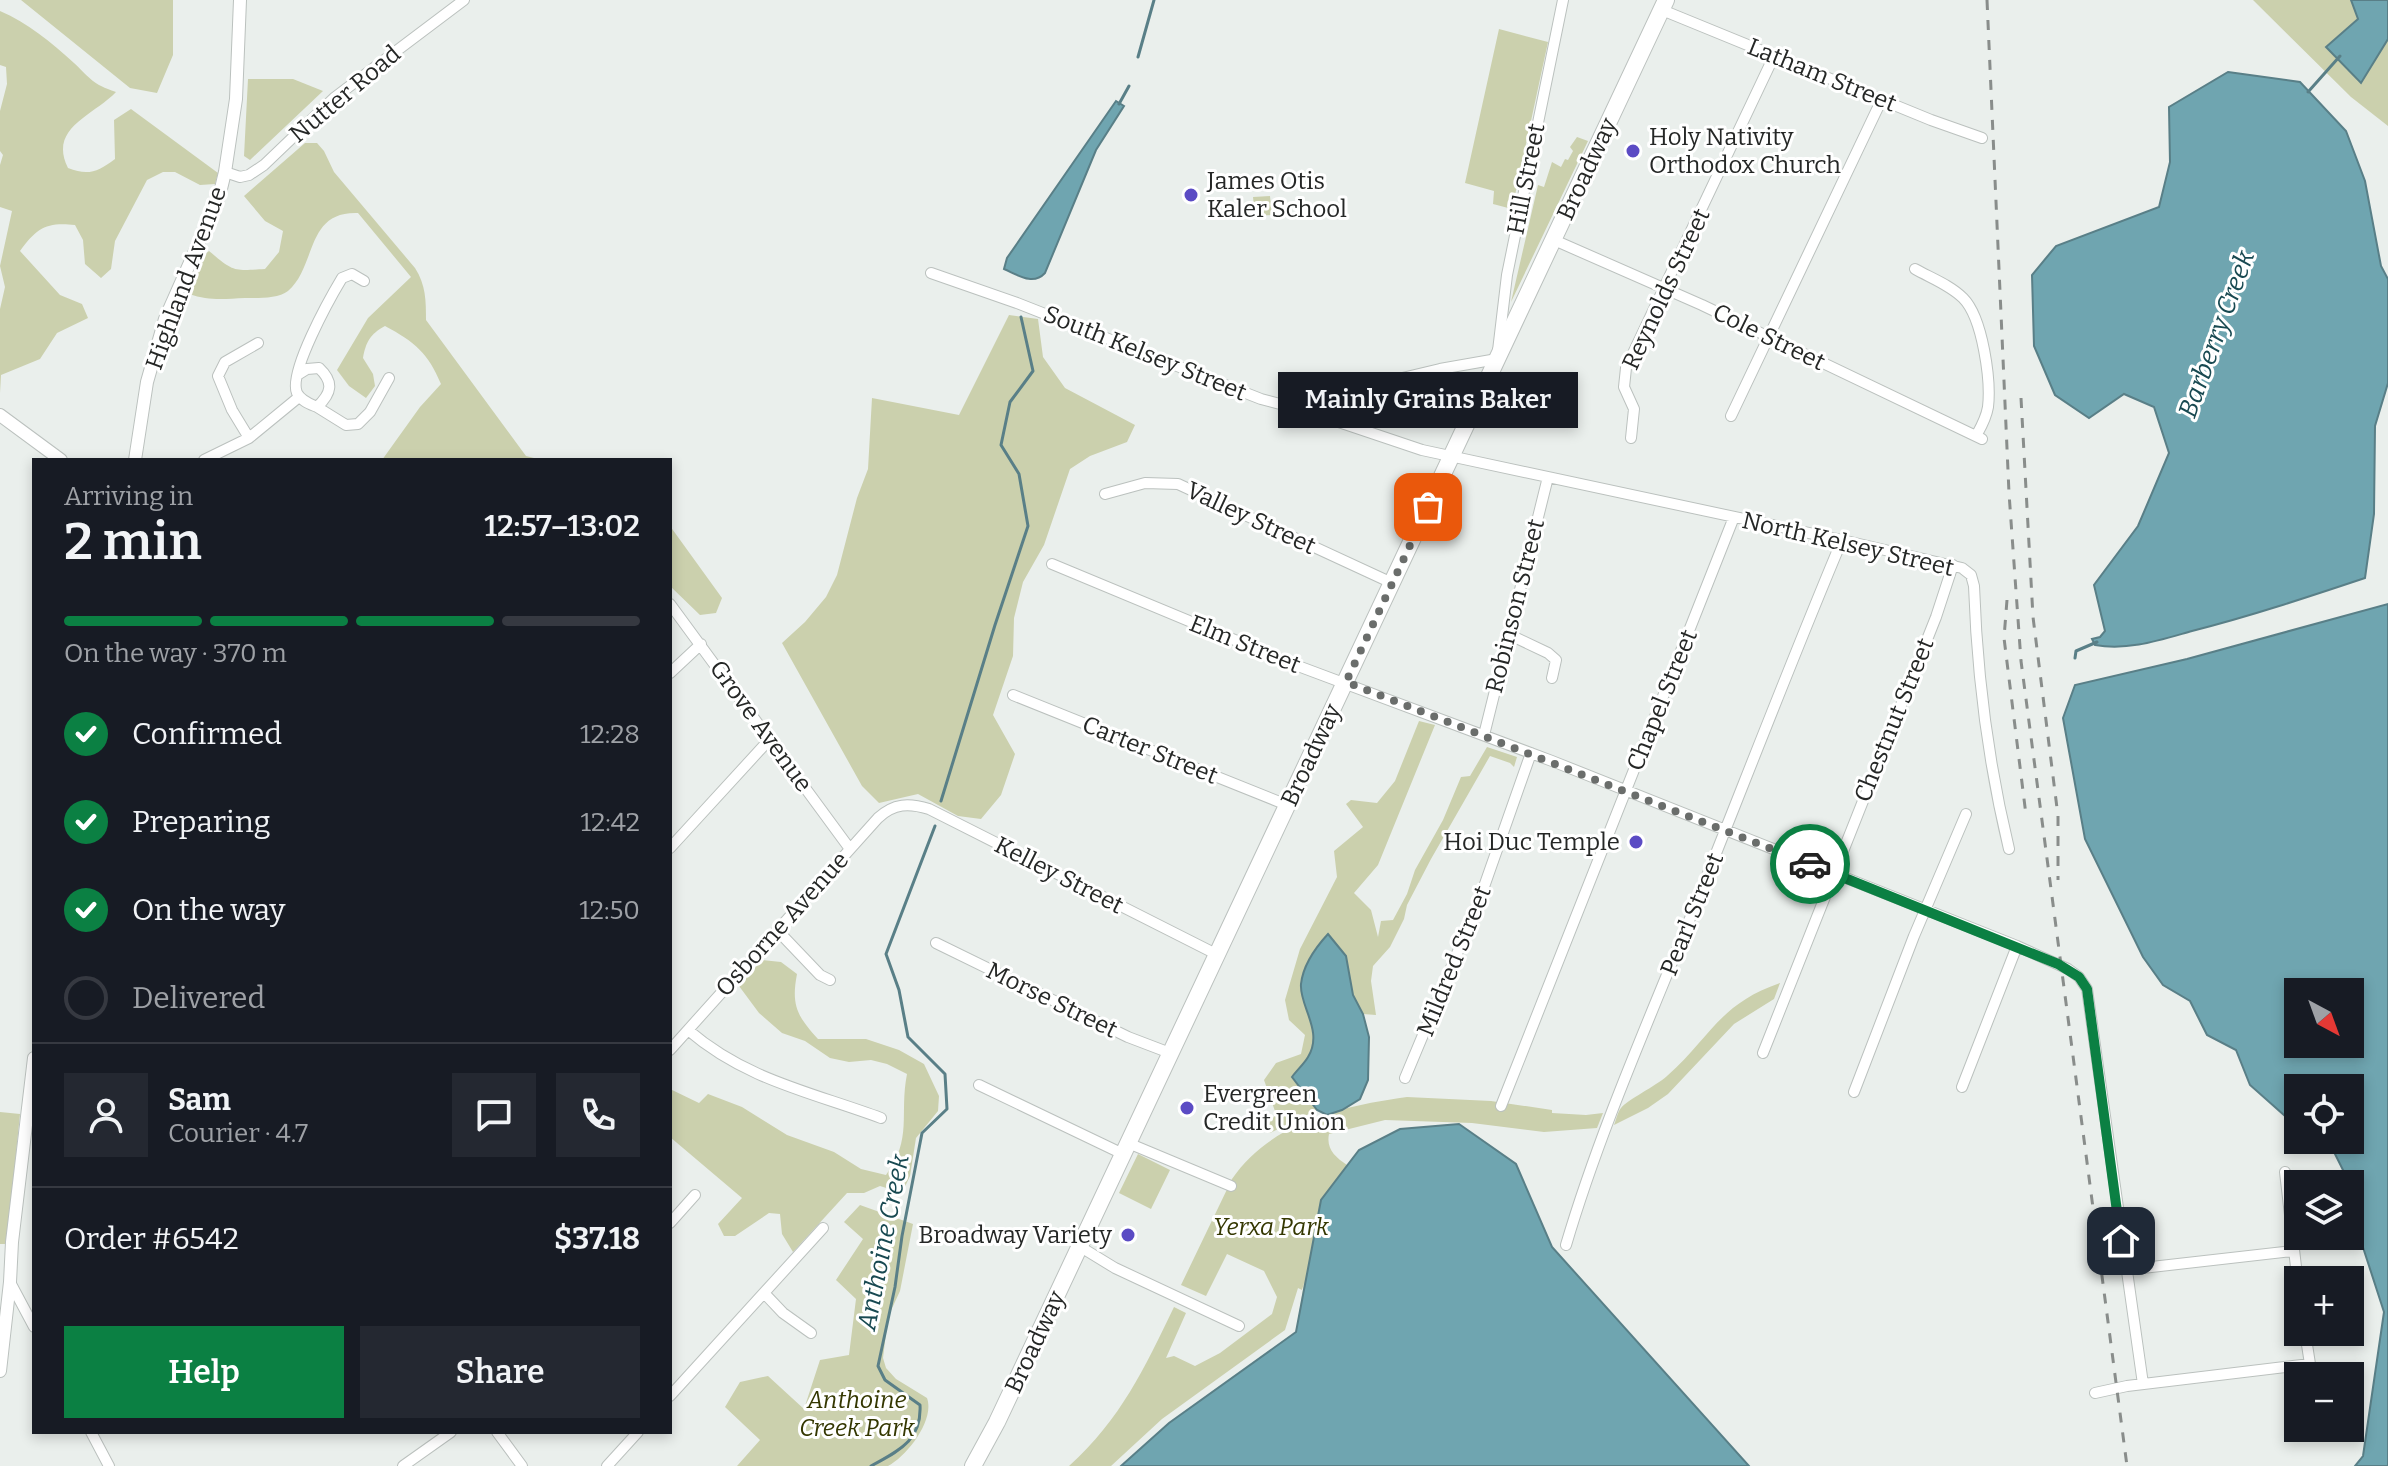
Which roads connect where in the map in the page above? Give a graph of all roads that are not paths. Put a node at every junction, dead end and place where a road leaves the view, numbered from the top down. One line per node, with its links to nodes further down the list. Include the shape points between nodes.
1 (240, 0): 8 (street, Highland Avenue, via 236,99)
2 (464, 0): 8 (street, Nutter Road, via 334,98 264,165 240,177)
3 (1563, 0): 16 (street, Hill Street, via 1510,262)
4 (1664, 5): 5 (street, Latham Street); 9 (main road, Broadway)
5 (1774, 56): 6 (street, Latham Street); 13 (street, Reynolds Street)
6 (1882, 99): 7 (street, Latham Street); 14 (street)
7 (1982, 138)
8 (225, 172): 28 (street, Highland Avenue, via 165,319 147,382)
9 (1554, 240): 13 (street, Cole Street); 16 (main road, Broadway)
10 (1915, 269): 14 (street, Cole Street, via 1965,300 1981,332 1988,405 1979,438)
11 (931, 273): 21 (street, South Kelsey Street, via 1261,399)
12 (364, 281): 17 (street, via 352,274 342,278)
13 (1665, 289): 14 (street, Cole Street); 25 (street, Reynolds Street, via 1625,373 1624,387 1634,409)
14 (1769, 337): 23 (street)
15 (258, 343): 24 (street, via 225,362 218,376)
16 (1497, 359): 21 (street, via 1335,394); 26 (main road, Broadway)
17 (299, 374): 19 (street); 20 (street, via 319,368 328,377 330,389)
18 (389, 378): 20 (street, via 358,424 346,425)
19 (299, 397): 20 (street); 24 (street)
20 (317, 407)
21 (1303, 410): 26 (street, South Kelsey Street)
22 (0, 415): 27 (street)
23 (1731, 416)
24 (249, 438): 29 (street)
25 (1631, 438)
26 (1452, 457): 30 (street, North Kelsey Street); 36 (main road, Broadway)
27 (58, 458)
28 (135, 458)
29 (208, 458)
30 (1548, 477): 32 (street, North Kelsey Street); 38 (street, Robinson Street)
31 (1105, 494): 36 (street, Valley Street, via 1145,483 1178,484)
32 (1734, 517): 33 (street, North Kelsey Street); 47 (street, Chapel Street)
33 (1842, 540): 35 (street, North Kelsey Street); 51 (street, Pearl Street)
34 (1052, 564): 42 (street, Elm Street)
35 (1953, 565): 54 (street, North Kelsey Street, via 1971,575 1974,586 1989,753); 55 (street, Chestnut Street)
36 (1392, 583): 42 (main road, Broadway)
37 (672, 607): 39 (street, Grove Avenue)
38 (1508, 634): 41 (street, via 1556,660); 44 (street, Robinson Street)
39 (701, 644): 40 (street); 45 (street, Grove Avenue)
40 (672, 671)
41 (1552, 678)
42 (1346, 682): 44 (street, Elm Street); 49 (main road, Broadway)
43 (1013, 695): 49 (street, Carter Street)
44 (1484, 735): 46 (street, Elm Street)
45 (769, 740): 52 (street); 53 (street, Grove Avenue)
46 (1531, 753): 47 (street, Elm Street); 66 (street, Mildred Street, via 1479,901)
47 (1625, 791): 51 (street, Elm Street); 71 (street, Chapel Street)
48 (900, 805): 53 (street, Osborne Avenue, via 878,818); 60 (street, Kelley Street, via 929,809)
49 (1287, 805): 60 (main road, Broadway)
50 (1966, 814): 56 (street)
51 (1725, 830): 55 (street, Elm Street); 78 (street, Pearl Street)
52 (672, 846)
53 (850, 849): 57 (street, Osborne Avenue)
54 (2009, 849)
55 (1833, 873): 56 (street, Elm Street); 65 (street, Chestnut Street)
56 (1925, 910): 59 (street, Elm Street); 69 (street)
57 (778, 931): 61 (street); 62 (street, Osborne Avenue)
58 (936, 943): 64 (street, Morse Street)
59 (2017, 946): 68 (street); 82 (street, Elm Street, via 2068,969 2087,989)
60 (1216, 954): 64 (main road, Broadway)
61 (830, 980)
62 (688, 1030): 63 (street, Osborne Avenue); 72 (street, via 756,1074)
63 (672, 1048)
64 (1170, 1053): 73 (main road, Broadway)
65 (1763, 1053)
66 (1405, 1078)
67 (979, 1085): 73 (street)
68 (1962, 1087)
69 (1854, 1092)
70 (32, 1093): 83 (street)
71 (1501, 1106)
72 (881, 1118)
73 (1125, 1148): 74 (street); 79 (main road, Broadway)
74 (1231, 1186)
75 (695, 1195): 76 (street)
76 (672, 1221)
77 (823, 1228): 84 (street)
78 (1566, 1245)
79 (1079, 1246): 86 (street); 101 (main road, Broadway)
80 (2293, 1251): 81 (street); 82 (street)
81 (2295, 1266)
82 (2125, 1270): 90 (street, Elm Street)
83 (10, 1282): 85 (street); 89 (street)
84 (764, 1293): 87 (street); 92 (street)
85 (32, 1323)
86 (1239, 1326)
87 (811, 1333)
88 (2307, 1346): 90 (street, via 2310,1364)
89 (0, 1371)
90 (2143, 1384): 91 (street)
91 (2095, 1393)
92 (672, 1394)
93 (92, 1434): 97 (street)
94 (448, 1434): 98 (street)
95 (498, 1434): 99 (street)
96 (636, 1434): 100 (street)
97 (109, 1466)
98 (403, 1466)
99 (522, 1466)
100 (607, 1466)
101 (973, 1466)

